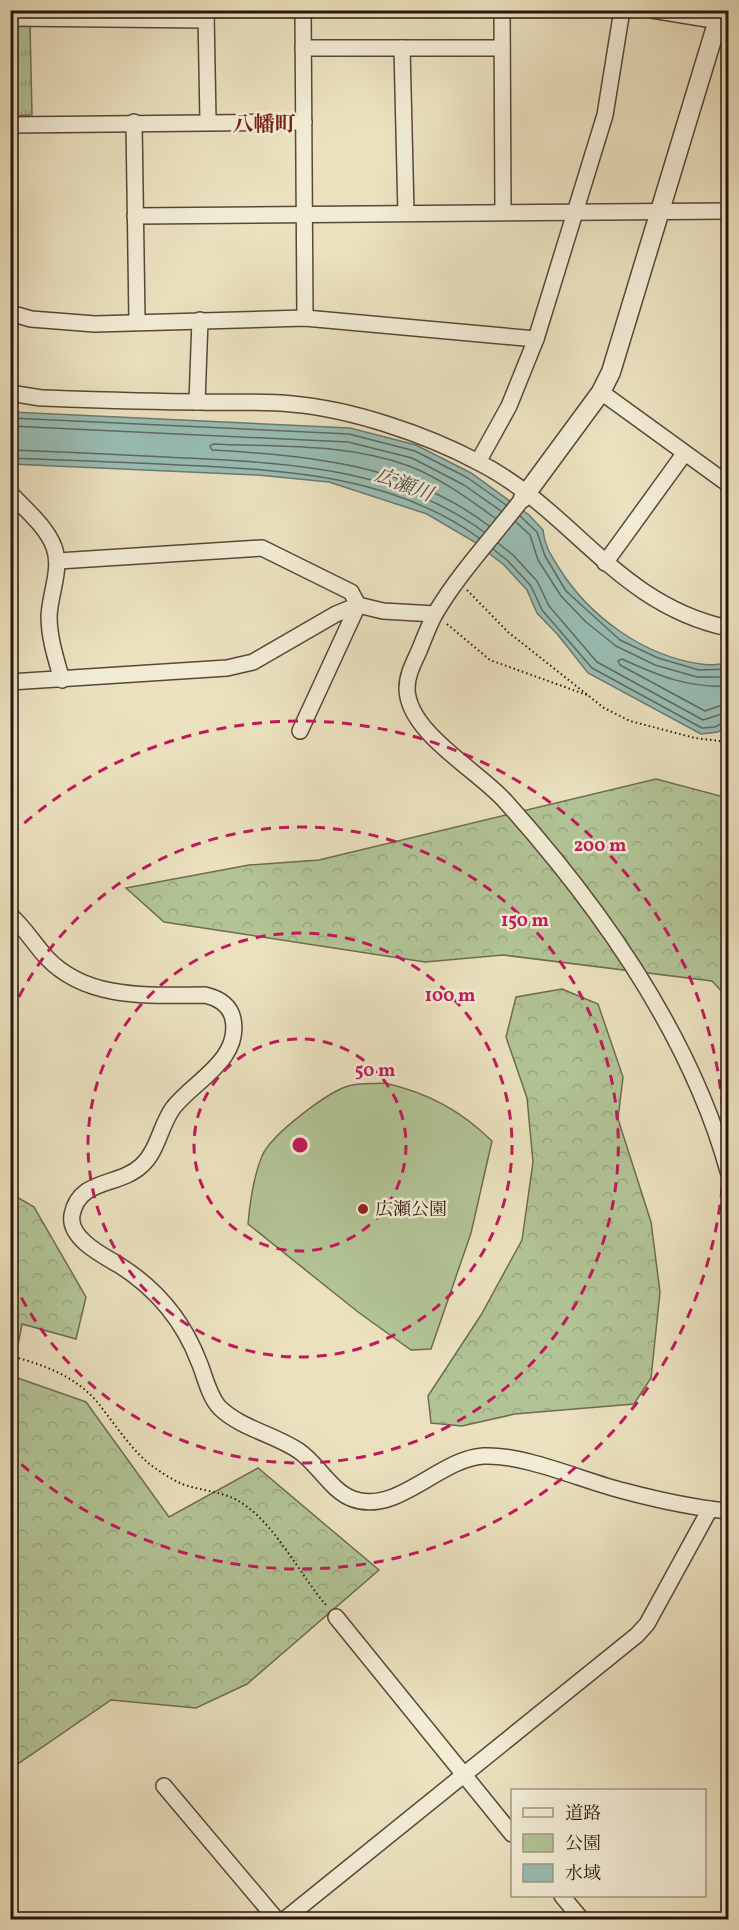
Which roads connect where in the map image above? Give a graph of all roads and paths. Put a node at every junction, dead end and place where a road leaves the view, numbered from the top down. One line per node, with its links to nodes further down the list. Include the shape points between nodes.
1 (303, 10): 8 (street)
2 (502, 10): 10 (street)
3 (622, 10): 18 (street, via 605,115)
4 (652, 10): 6 (street)
5 (206, 15): 7 (street); 11 (street)
6 (720, 16): 15 (street)
7 (10, 18)
8 (303, 48): 9 (street); 13 (street)
9 (402, 48): 10 (street); 19 (street)
10 (502, 48): 17 (street)
11 (208, 121): 12 (street); 13 (street)
12 (134, 122): 14 (street); 21 (street)
13 (304, 122): 20 (street)
14 (10, 125)
15 (660, 211): 16 (street); 18 (street); 27 (street, via 620,345)
16 (729, 211)
17 (503, 212): 18 (street); 19 (street)
18 (573, 212): 26 (street)
19 (406, 213): 20 (street)
20 (304, 214): 21 (street); 23 (street)
21 (135, 216): 25 (street)
22 (10, 313): 25 (street, via 31,319 74,322)
23 (305, 318): 24 (street); 26 (street)
24 (200, 320): 25 (street); 29 (street)
25 (137, 321)
26 (536, 339): 31 (street, via 509,406)
27 (601, 392): 30 (street); 34 (street)
28 (10, 393): 29 (street, via 41,398)
29 (197, 402): 31 (street, via 292,404 350,415 428,440)
30 (684, 454): 32 (street); 36 (street)
31 (478, 462): 34 (street)
32 (729, 484)
33 (10, 493): 35 (street, via 42,527 54,545)
34 (525, 495): 36 (street); 39 (street)
35 (58, 561): 38 (street, via 262,548 351,592); 41 (street, via 50,616 52,644)
36 (605, 562): 40 (street, via 647,596 677,612)
37 (467, 590): 43 (path, via 508,632)
38 (358, 605): 39 (street, via 383,611); 41 (street, via 253,662 227,668); 44 (street)
39 (435, 614): 43 (path, via 490,660); 47 (street, via 407,676 409,703 416,718 504,798 538,837 638,974 689,1064)
40 (729, 628)
41 (62, 680): 42 (street)
42 (10, 682)
43 (590, 696): 45 (path, via 630,721 695,738)
44 (300, 731)
45 (729, 742)
46 (10, 915): 49 (street, via 48,958 78,982 110,992 205,995 219,1000 231,1012 234,1035 229,1050 175,1105 144,1163 114,1180 86,1189 71,1218 76,1233 85,1242 135,1275 172,1311 190,1339 220,1407 241,1423 299,1451 352,1499 385,1499 458,1460 484,1456)
47 (729, 1171)
48 (10, 1356): 51 (path, via 39,1363 84,1390 147,1462 162,1472 183,1484 231,1497 248,1507)
49 (710, 1509): 50 (street); 52 (street, via 647,1624 637,1635)
50 (729, 1511)
51 (336, 1617): 52 (street)
52 (464, 1774): 54 (street); 57 (street)
53 (164, 1786): 56 (street)
54 (511, 1832)
55 (563, 1897): 58 (street)
56 (277, 1920)
57 (284, 1920)
58 (582, 1920)

